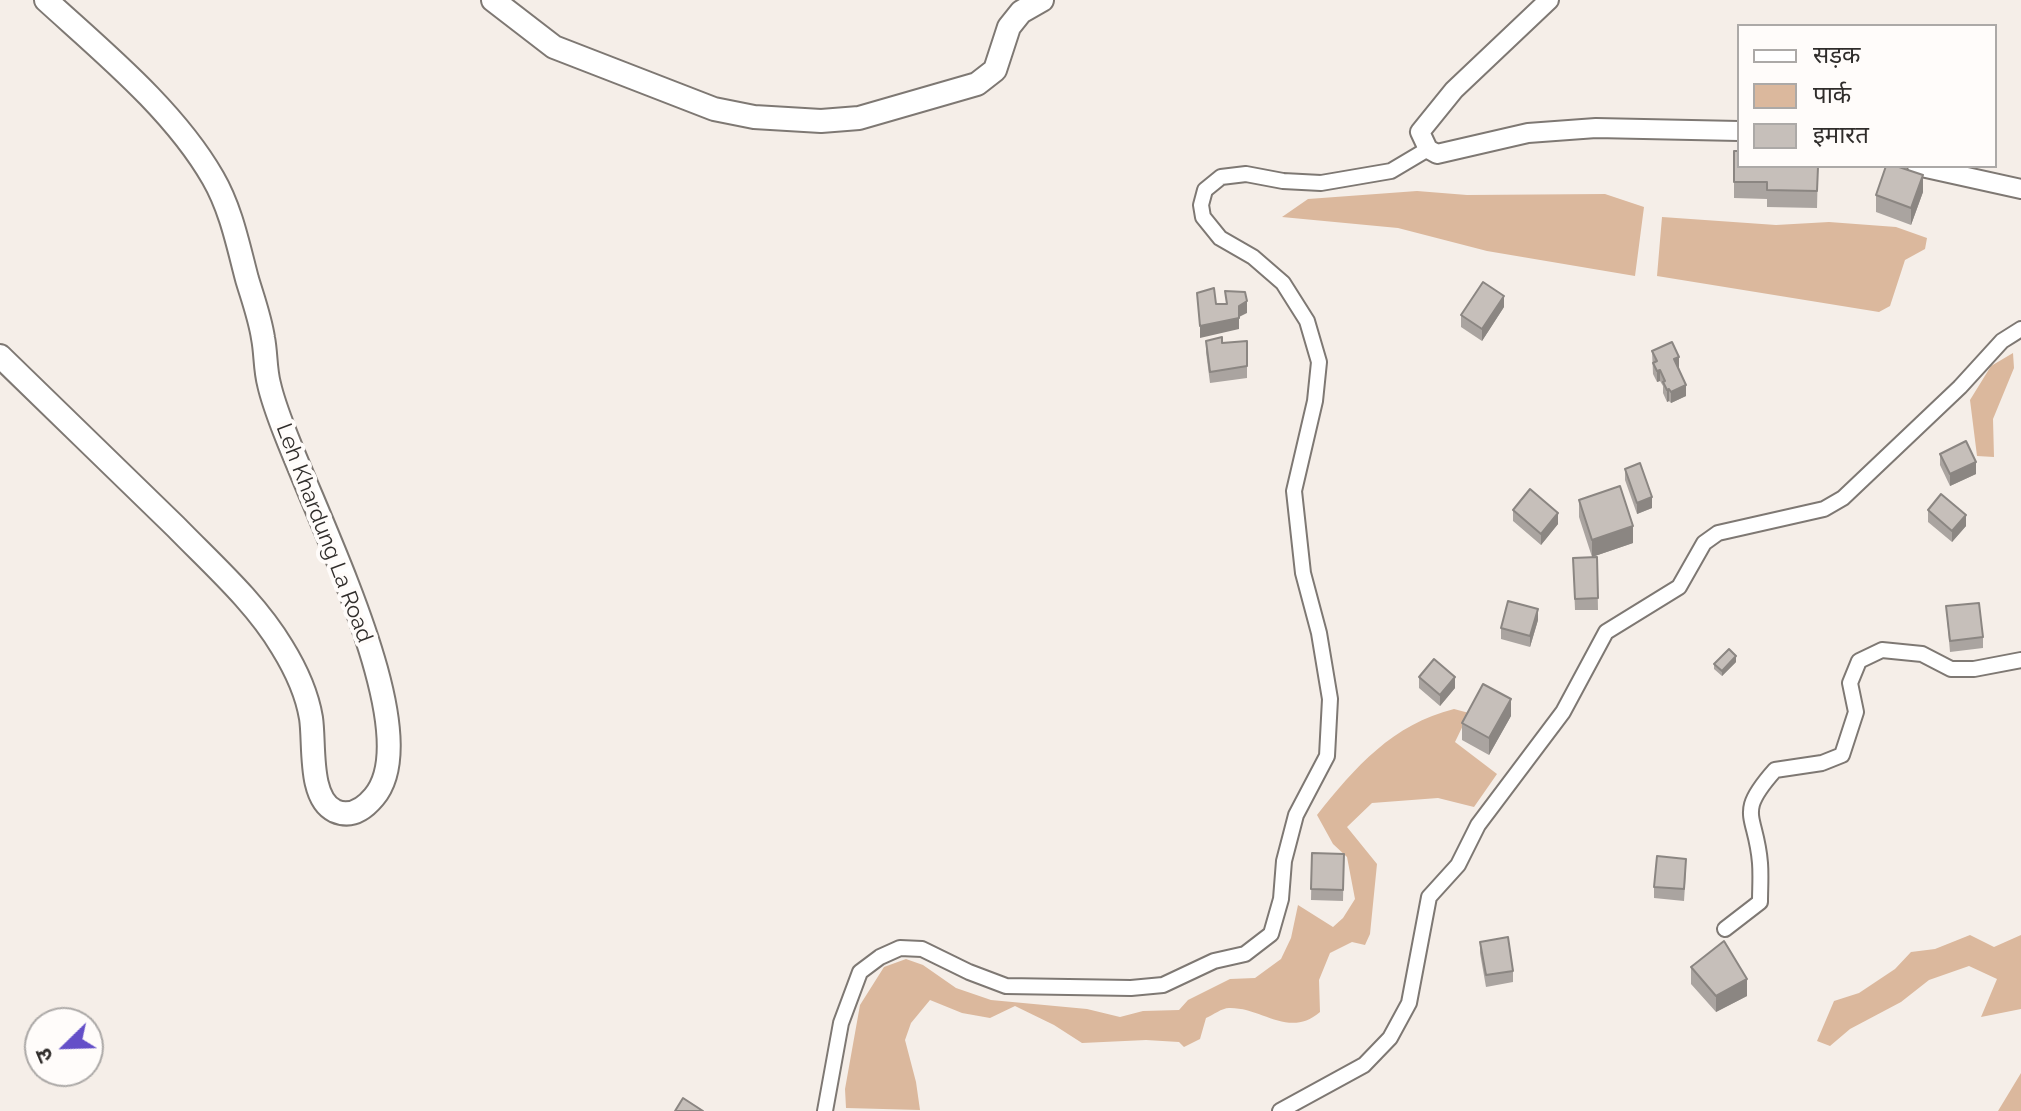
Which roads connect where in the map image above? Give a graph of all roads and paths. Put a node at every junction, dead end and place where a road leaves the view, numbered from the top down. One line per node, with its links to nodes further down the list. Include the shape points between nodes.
1 (46, 0): 10 (main road, Leh Khardung La Road, via 126,72 194,148 229,213 263,334 269,384 383,690 389,731 386,767 379,791 365,807 349,814 332,810 322,798 302,688 282,647 235,587)
2 (493, 0): 3 (main road, via 554,47 714,109 821,121 859,118 977,84 995,70 1015,19)
3 (1042, 0)
4 (1549, 0): 6 (street, via 1454,90 1420,132)
5 (1737, 131): 6 (street, via 1596,128 1528,133 1437,154)
6 (1428, 149): 13 (street, via 1391,171 1321,183 1246,174 1221,177 1205,190 1201,205 1203,217 1220,238 1283,283 1307,321 1319,362 1294,491 1303,573 1330,699 1327,756 1296,815 1271,934 1245,954 1214,961 1163,985 1131,988 1006,986 922,949 900,948 860,972 841,1023)
7 (1926, 168): 8 (street)
8 (2021, 189)
9 (2021, 329): 14 (street, via 2002,341 1843,498 1824,509 1718,533 1704,543 1679,587 1606,632 1563,712 1478,825 1458,865 1429,897 1409,1003 1390,1038 1364,1065)
10 (0, 356)
11 (2021, 660): 12 (street, via 1951,669 1922,654 1882,650 1859,661 1850,683 1856,712 1842,755 1775,770 1755,792 1749,813 1760,862 1760,902)
12 (1725, 929)
13 (825, 1111)
14 (1280, 1111)

